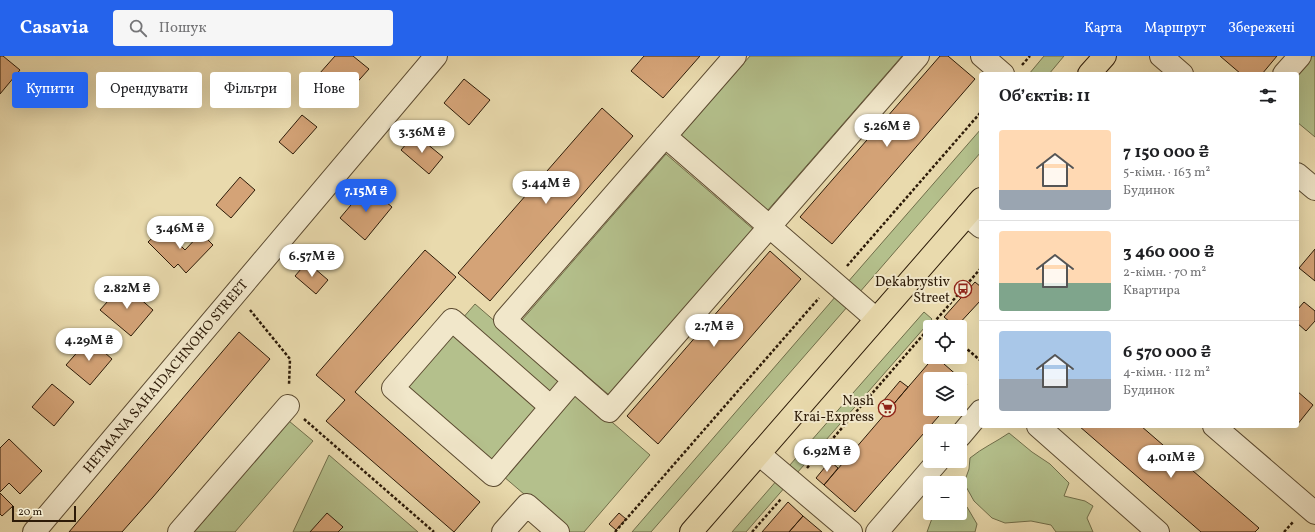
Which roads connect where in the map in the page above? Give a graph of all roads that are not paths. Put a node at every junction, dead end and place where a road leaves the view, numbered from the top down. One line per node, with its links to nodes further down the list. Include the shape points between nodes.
1 (436, 56): 29 (street, HETMANA SAHAIDACHNOHO STREET)
2 (735, 56): 12 (street)
3 (918, 56): 17 (street)
4 (982, 56): 8 (street)
5 (1105, 56): 9 (main road)
6 (1161, 56): 10 (street)
7 (1300, 56): 11 (street)
8 (1001, 72)
9 (1091, 72)
10 (1180, 72)
11 (1286, 72)
12 (665, 136): 17 (street); 19 (street, via 505,320)
13 (1299, 176): 14 (street)
14 (1315, 189)
15 (979, 205): 16 (main road)
16 (974, 221): 18 (main road)
17 (770, 226): 18 (street); 19 (street, via 609,411)
18 (876, 319): 26 (main road)
19 (574, 380): 21 (street)
20 (288, 406): 30 (street)
21 (551, 407): 21 (street, via 493,475 393,388 452,320)
22 (979, 413): 23 (street)
23 (967, 428)
24 (1040, 428): 36 (street)
25 (1216, 428): 28 (street)
26 (759, 454): 33 (main road); 34 (street)
27 (932, 468): 35 (street)
28 (1315, 513)
29 (34, 532)
30 (179, 532)
31 (503, 532): 32 (street, via 526,505)
32 (558, 532)
33 (691, 532)
34 (852, 532)
35 (877, 532)
36 (1158, 532)

